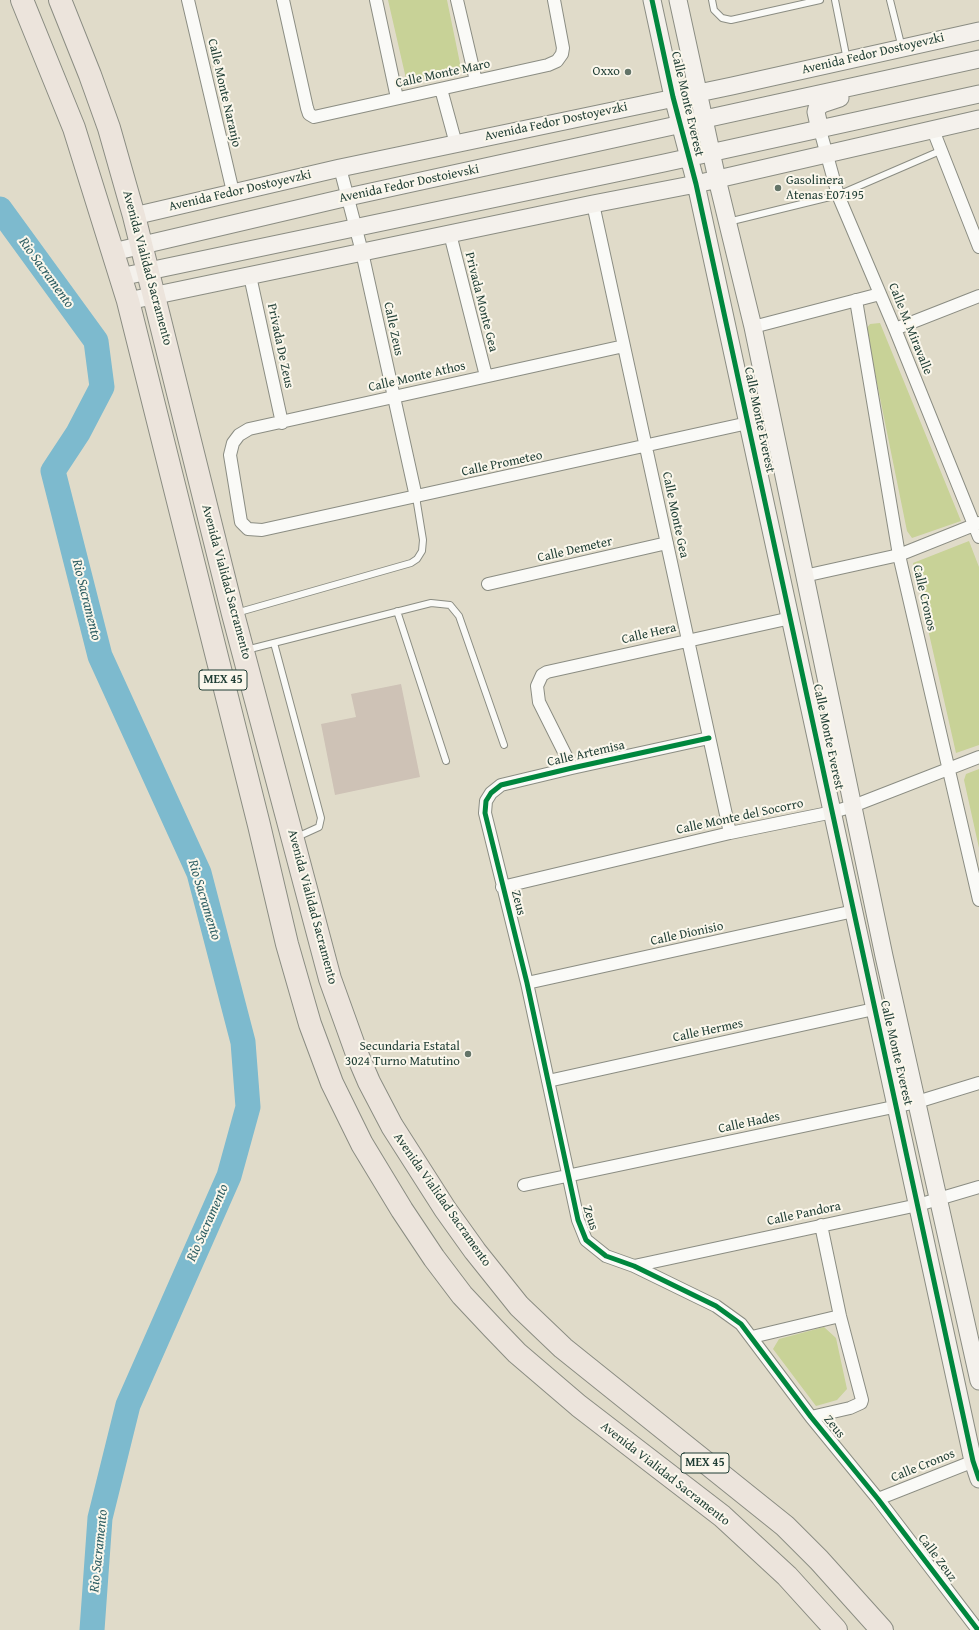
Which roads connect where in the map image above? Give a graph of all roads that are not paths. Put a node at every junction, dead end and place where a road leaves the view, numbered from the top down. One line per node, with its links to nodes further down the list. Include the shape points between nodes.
1 (22, 0): 54 (highway, Avenida Vialidad Sacramento / MEX 45, via 74,128)
2 (60, 0): 48 (highway, Avenida Vialidad Sacramento / MEX 45, via 109,128)
3 (188, 0): 44 (street, Calle Monte Naranjo)
4 (283, 0): 27 (street, Calle Monte Maro, via 307,108 311,116 318,117)
5 (376, 0): 27 (street)
6 (457, 0): 19 (street)
7 (554, 0): 19 (street, Calle Monte Maro, via 562,39 562,54 557,61)
8 (652, 0): 26 (street, Calle Monte Everest)
9 (678, 0): 23 (street, Calle Monte Everest)
10 (712, 0): 11 (lane, via 714,10 722,18 731,20)
11 (820, 0)
12 (835, 0): 17 (lane)
13 (890, 0): 15 (lane)
14 (979, 31): 15 (street, Avenida Fedor Dostoyevzki)
15 (902, 48): 17 (street, Avenida Fedor Dostoyevzki)
16 (979, 59): 20 (street, Avenida Fedor Dostoyevzki)
17 (847, 60): 18 (street, Avenida Fedor Dostoyevzki)
18 (793, 72): 21 (street, Avenida Fedor Dostoyevzki); 24 (street)
19 (476, 81): 22 (street, Calle Monte Maro)
20 (873, 83): 24 (street, Avenida Fedor Dostoyevzki); 32 (street, via 819,106 816,112)
21 (732, 86): 23 (street, Avenida Fedor Dostoyevzki); 28 (street)
22 (442, 89): 27 (street, Calle Monte Maro); 35 (street)
23 (698, 92): 26 (street, Avenida Fedor Dostoyevzki); 29 (street, Calle Monte Everest)
24 (816, 94): 28 (street, Avenida Fedor Dostoyevzki)
25 (979, 94): 32 (street)
26 (674, 97): 31 (street, Calle Monte Everest); 35 (street, Avenida Fedor Dostoyevzki)
27 (397, 98)
28 (769, 105): 29 (street, Avenida Fedor Dostoyevzki)
29 (706, 119): 31 (street, Avenida Fedor Dostoievski); 37 (street, Calle Monte Everest)
30 (979, 119): 33 (street)
31 (680, 125): 39 (street, Calle Monte Everest); 46 (street, Avenida Fedor Dostoievski)
32 (820, 130): 34 (street); 38 (street, Calle M. Miravalle)
33 (933, 130): 36 (street); 38 (street)
34 (768, 141): 37 (street); 40 (street)
35 (456, 144): 41 (street, Avenida Fedor Dostoyevzki)
36 (940, 151): 45 (lane); 53 (street)
37 (712, 152): 39 (street); 42 (street, Calle Monte Everest)
38 (826, 154): 40 (street); 45 (street, Calle M. Miravalle)
39 (688, 157): 43 (street, Calle Monte Everest); 50 (street)
40 (774, 166): 42 (street)
41 (340, 168): 44 (street, Avenida Fedor Dostoyevzki); 46 (street, Calle Zeus)
42 (717, 179): 43 (street); 49 (street, Calle Monte Everest)
43 (696, 184): 47 (street); 70 (street, Calle Monte Everest)
44 (233, 192): 48 (street, Avenida Fedor Dostoyevzki)
45 (838, 195): 49 (lane); 59 (street, Calle M. Miravalle)
46 (348, 197): 50 (street, Calle Zeus); 52 (street, Avenida Fedor Dostoievski)
47 (593, 204): 51 (street); 66 (street, Calle Monte Gea)
48 (134, 216): 52 (highway, Avenida Vialidad Sacramento / MEX 45)
49 (728, 222): 64 (street, Calle Monte Everest)
50 (356, 228): 55 (street, Calle Zeus); 56 (street)
51 (450, 234): 55 (street); 67 (street, Privada Monte Gea)
52 (142, 245): 54 (street, Avenida Fedor Dostoievski); 56 (highway, Avenida Vialidad Sacramento / MEX 45)
53 (979, 247)
54 (113, 252): 58 (highway, Avenida Vialidad Sacramento / MEX 45)
55 (362, 252): 57 (street); 68 (street, Calle Zeus)
56 (149, 270): 58 (street); 60 (highway, Avenida Vialidad Sacramento / MEX 45)
57 (250, 276): 60 (street); 69 (street, Privada De Zeus)
58 (120, 277): 63 (highway, Avenida Vialidad Sacramento / MEX 45)
59 (880, 294): 62 (street); 65 (street, Calle M. Miravalle)
60 (155, 296): 63 (street); 81 (highway, Avenida Vialidad Sacramento / MEX 45)
61 (979, 296): 65 (street)
62 (856, 300): 64 (street); 77 (street, Calle Cronos)
63 (128, 301): 120 (highway, Avenida Vialidad Sacramento / MEX 45, via 252,794 287,944 319,1049 332,1083 362,1144 434,1258 462,1295 507,1342 580,1406 722,1516 787,1576)
64 (752, 327): 78 (street, Calle Monte Everest)
65 (895, 329): 73 (street, Calle M. Miravalle)
66 (624, 346): 67 (street, Calle Monte Athos); 71 (street, Calle Monte Gea)
67 (486, 376): 68 (street, Calle Monte Athos)
68 (394, 396): 69 (street, Calle Monte Athos); 72 (street, Calle Zeus)
69 (282, 423): 74 (street, Calle Monte Athos, via 249,429 239,435 233,443 230,455 241,522 248,529)
70 (748, 423): 71 (street, Calle Prometeo); 82 (street, Calle Monte Everest)
71 (646, 446): 72 (street, Calle Prometeo); 76 (street, Calle Monte Gea)
72 (416, 497): 74 (street, Calle Prometeo); 81 (lane, via 423,540 422,551 411,563)
73 (977, 524): 75 (street, Calle M. Miravalle); 77 (street)
74 (262, 530)
75 (979, 537)
76 (667, 543): 79 (street, Calle Demeter); 83 (street, Calle Monte Gea)
77 (899, 555): 78 (street); 91 (street, Calle Cronos)
78 (804, 576): 92 (street, Calle Monte Everest)
79 (488, 584)
80 (397, 612): 84 (lane); 87 (lane, via 431,603 450,605 454,608); 89 (lane)
81 (233, 614): 85 (highway, Avenida Vialidad Sacramento / MEX 45)
82 (791, 618): 83 (street, Calle Hera); 93 (street, Calle Monte Everest)
83 (688, 640): 86 (street, Calle Monte Gea); 90 (street, Calle Hera, via 542,675 537,686 539,702)
84 (274, 642): 85 (lane); 96 (lane, via 321,818 319,827)
85 (243, 650): 96 (highway, Avenida Vialidad Sacramento / MEX 45)
86 (709, 738): 90 (street, Calle Artemisa); 95 (street, Calle Monte Gea)
87 (504, 745)
88 (979, 757): 91 (street, Calle Monte del Socorro)
89 (446, 761)
90 (572, 768): 94 (street, Calle Artemisa, via 501,785 491,792 486,801)
91 (950, 768): 92 (street, Calle Monte del Socorro); 98 (street, Calle Cronos)
92 (853, 806): 93 (street, Calle Monte del Socorro); 104 (street, Calle Monte Everest)
93 (833, 812): 95 (street, Calle Monte del Socorro); 99 (street, Calle Monte Everest)
94 (485, 814): 97 (street, Zeus)
95 (730, 833): 97 (street, Calle Monte del Socorro)
96 (294, 839): 121 (highway, Avenida Vialidad Sacramento / MEX 45, via 330,979 369,1082 408,1152 475,1251 539,1327 632,1405 785,1526)
97 (502, 887): 100 (street, Zeus)
98 (979, 900)
99 (854, 911): 100 (street, Calle Dionisio); 101 (street, Calle Monte Everest)
100 (526, 983): 102 (street, Zeus)
101 (874, 1009): 102 (street, Calle Hermes); 105 (street, Calle Monte Everest)
102 (548, 1081): 106 (street, Zeus)
103 (979, 1083): 104 (street, Calle Hades)
104 (918, 1102): 105 (street, Calle Hades); 109 (street, Calle Monte Everest)
105 (897, 1106): 106 (street, Calle Hades); 110 (street, Calle Monte Everest)
106 (568, 1175): 107 (street, Calle Hades); 112 (street, Zeus, via 578,1220 586,1240 606,1256)
107 (524, 1185)
108 (979, 1187): 109 (street, Calle Pandora)
109 (939, 1200): 110 (street, Calle Pandora); 115 (street, Calle Monte Everest)
110 (918, 1205): 111 (street, Calle Pandora); 117 (street, Calle Monte Everest)
111 (821, 1225): 112 (street, Calle Pandora); 113 (street)
112 (634, 1266): 114 (street, Zeus, via 730,1314)
113 (840, 1316): 114 (street); 116 (street, via 862,1402 850,1408)
114 (752, 1337): 116 (street, Zeus)
115 (979, 1381)
116 (811, 1417): 119 (street, Zeus)
117 (976, 1460): 118 (street, Calle Monte Everest); 119 (street, Calle Cronos)
118 (979, 1479)
119 (878, 1498): 122 (street, Calle Zeuz)
120 (836, 1630)
121 (882, 1630)
122 (978, 1630)

